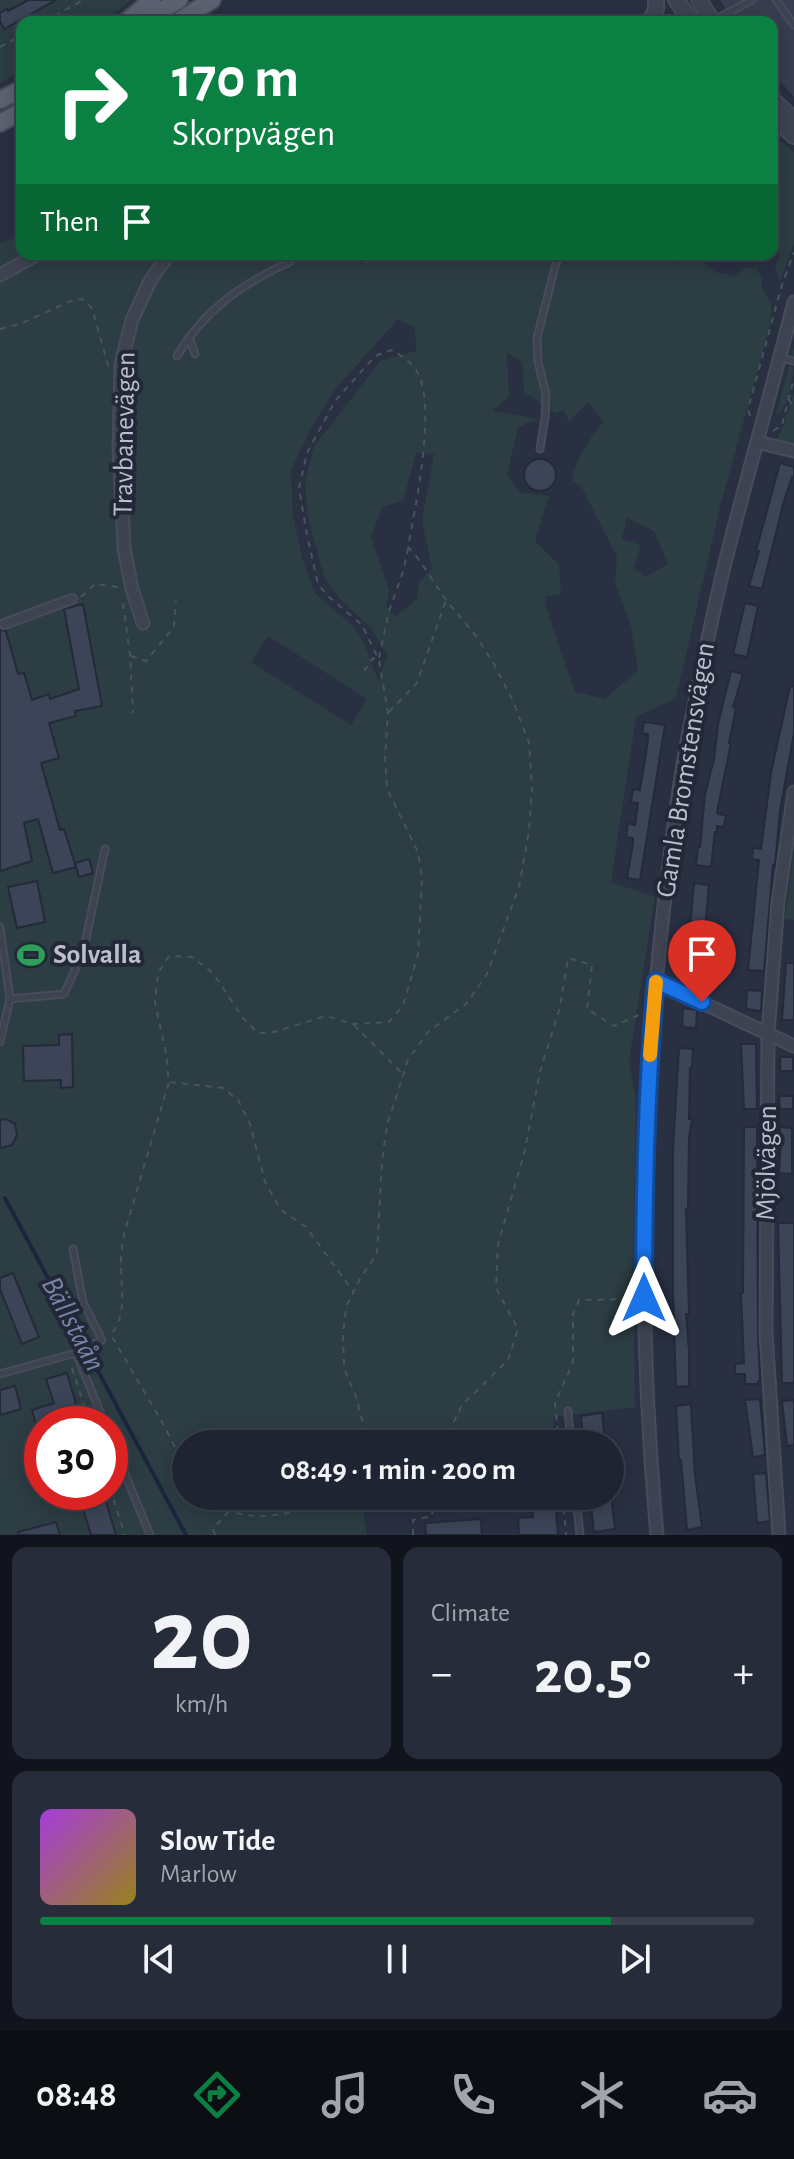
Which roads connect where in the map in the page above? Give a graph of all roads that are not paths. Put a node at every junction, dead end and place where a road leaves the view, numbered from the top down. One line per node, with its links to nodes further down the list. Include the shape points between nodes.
1 (152, 0): 6 (main road)
2 (179, 0): 7 (main road)
3 (212, 0): 8 (main road)
4 (752, 0): 9 (lane)
5 (776, 0): 10 (lane)
6 (133, 16)
7 (152, 16)
8 (187, 16)
9 (724, 16)
10 (794, 25)
11 (778, 105): 12 (street)
12 (794, 120)
13 (778, 121): 14 (street)
14 (794, 136)
15 (27, 260): 19 (street)
16 (165, 260): 30 (street, Travbanevägen, via 132,320 121,364 124,548)
17 (558, 260): 27 (lane, via 537,338 546,394)
18 (290, 262): 21 (lane, via 241,288)
19 (0, 275)
20 (794, 302): 24 (street, Gamla Bromstensvägen)
21 (188, 337): 22 (lane); 23 (lane)
22 (195, 354)
23 (177, 356)
24 (780, 357): 25 (lane); 26 (street, Gamla Bromstensvägen)
25 (794, 361)
26 (757, 442): 28 (street); 35 (street, Gamla Bromstensvägen, via 686,749)
27 (540, 449)
28 (794, 451)
29 (72, 599): 31 (street)
30 (143, 623)
31 (4, 624)
32 (794, 792): 37 (street, Mjölvägen, via 778,902)
33 (105, 849): 36 (lane, via 83,952 64,994)
34 (0, 927): 36 (lane)
35 (656, 981): 37 (street); 50 (street, Gamla Bromstensvägen, via 645,1137 644,1298)
36 (10, 999): 38 (lane)
37 (768, 1034): 39 (street); 51 (street, Mjölvägen, via 766,1332)
38 (0, 1042)
39 (794, 1046)
40 (73, 1249): 41 (lane, via 83,1302 102,1340)
41 (76, 1353): 42 (lane); 43 (lane)
42 (0, 1374)
43 (98, 1406)
44 (568, 1411): 45 (lane)
45 (570, 1430)
46 (128, 1481): 48 (lane)
47 (577, 1510): 49 (lane)
48 (150, 1535)
49 (580, 1535)
50 (657, 1535)
51 (779, 1535)

